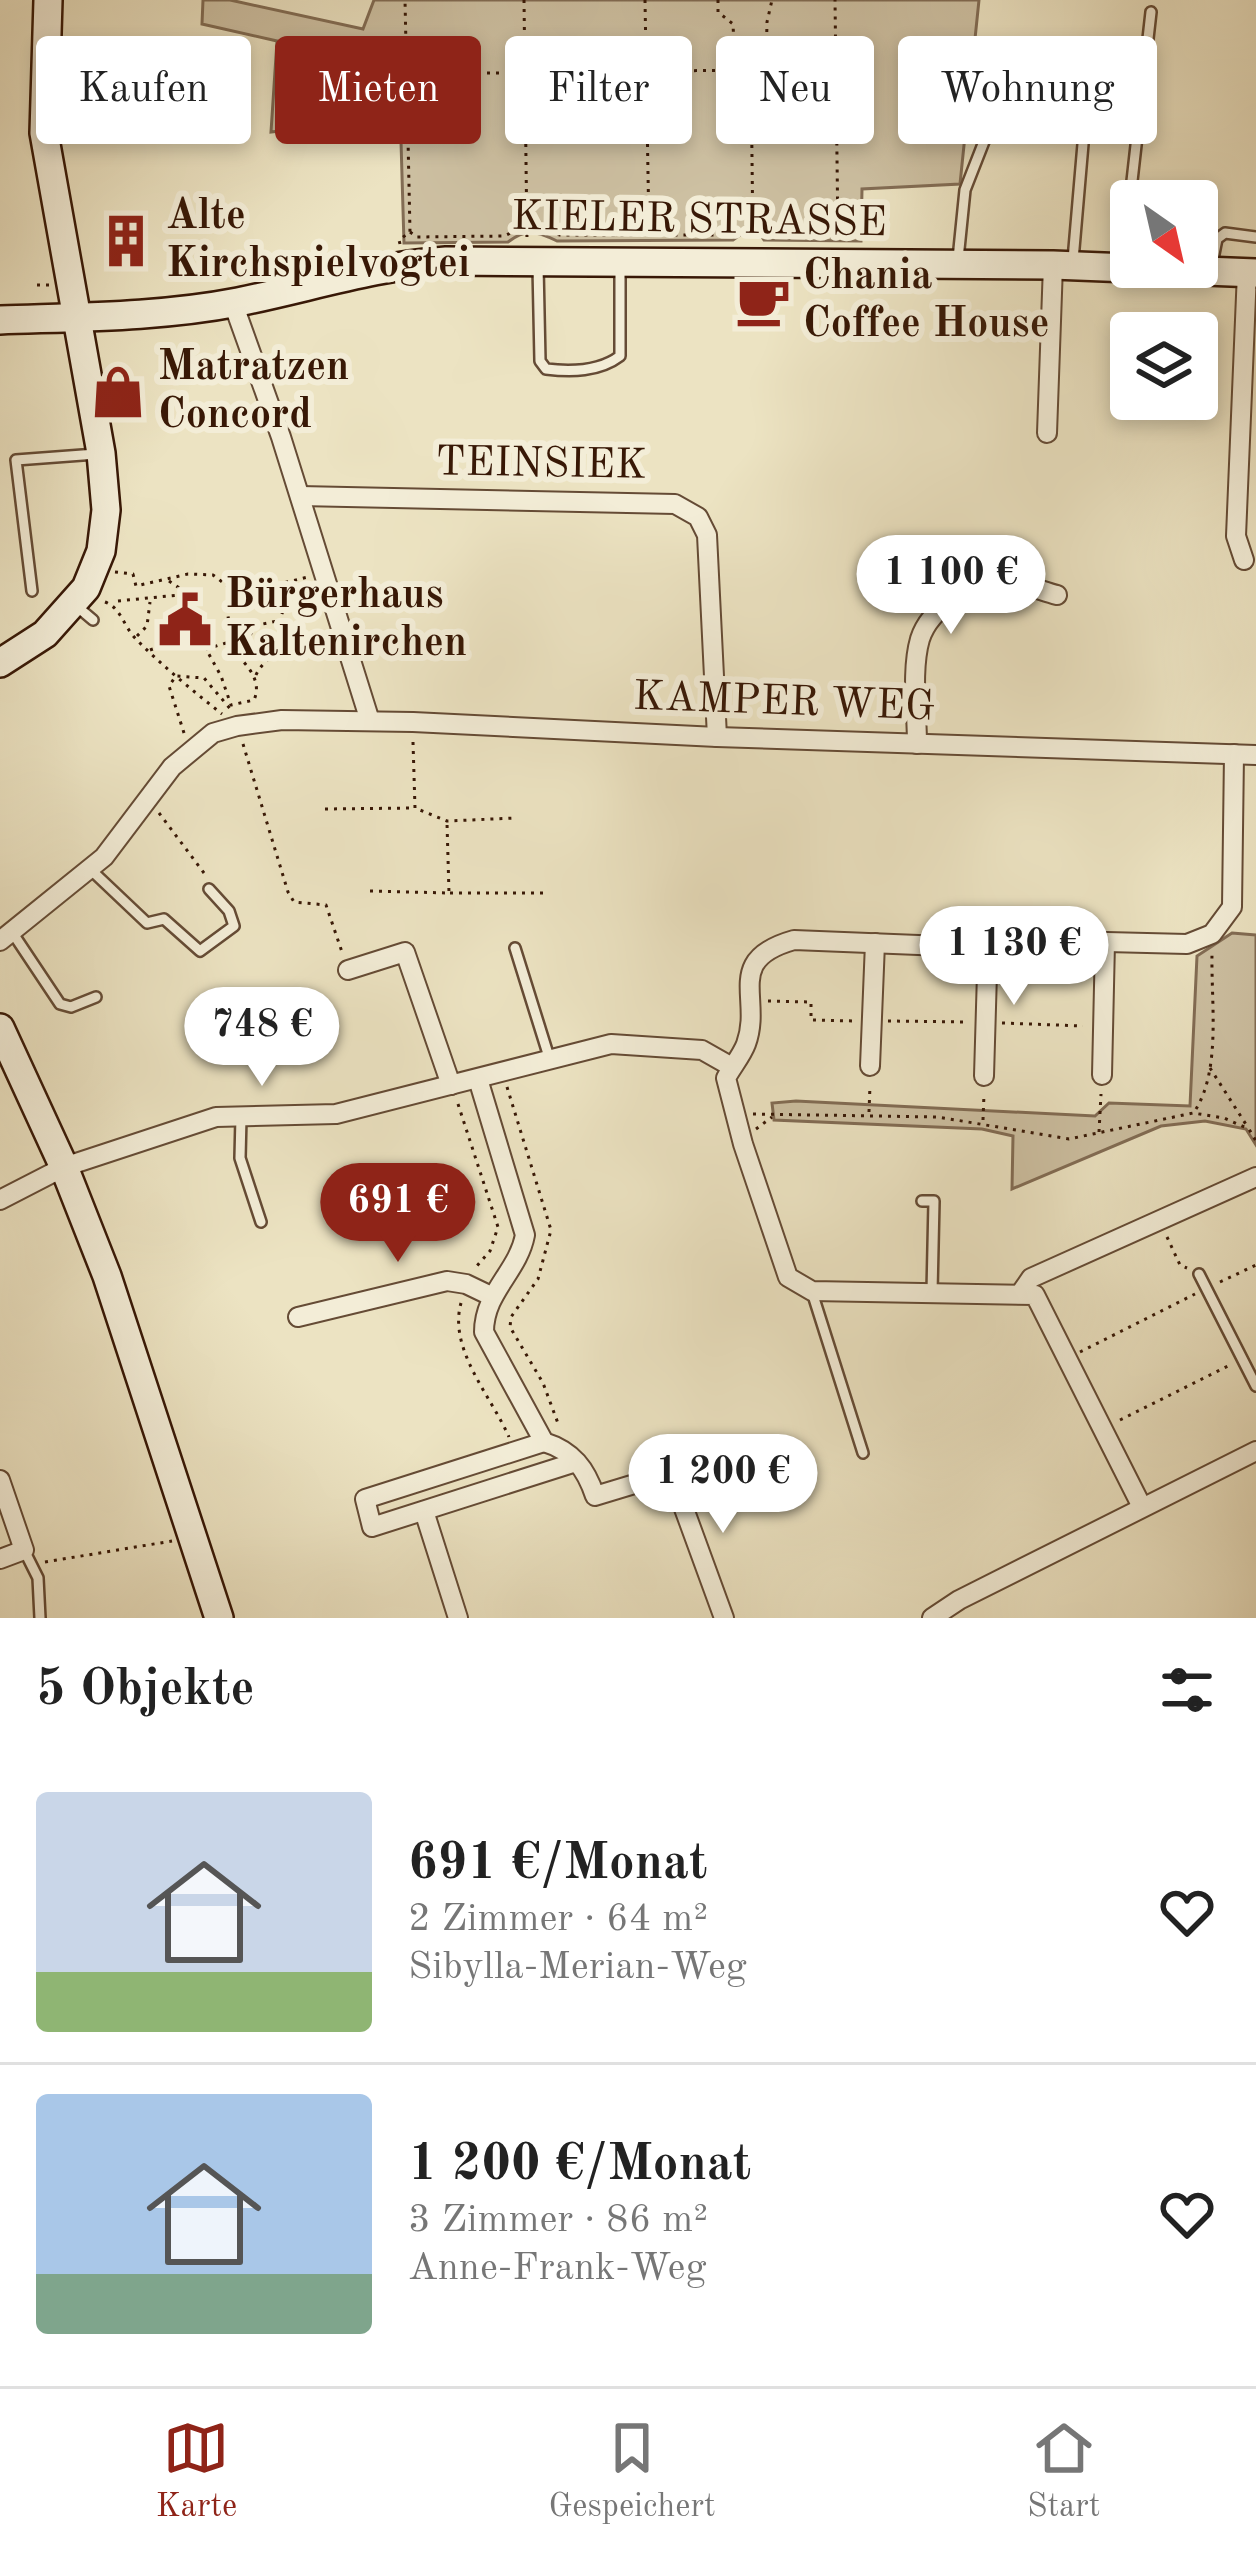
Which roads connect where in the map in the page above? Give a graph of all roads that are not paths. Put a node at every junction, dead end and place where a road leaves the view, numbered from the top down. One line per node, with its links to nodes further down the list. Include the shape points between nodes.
1 (48, 0): 16 (main road, via 44,133)
2 (1151, 12): 5 (lane)
3 (983, 144): 10 (lane, via 964,190)
4 (1083, 144): 11 (lane)
5 (1133, 180)
6 (1218, 237): 7 (lane)
7 (1256, 237)
8 (538, 261): 9 (main road, KIELER STRASSE); 9 (lane, via 539,361 571,372 620,356); 15 (main road, KIELER STRASSE, via 402,265)
9 (620, 262): 10 (main road, KIELER STRASSE)
10 (958, 265): 11 (main road, KIELER STRASSE)
11 (1063, 265): 12 (main road, KIELER STRASSE); 18 (street)
12 (1110, 267)
13 (1218, 271): 14 (main road, KIELER STRASSE)
14 (1251, 272): 21 (street, via 1236,536)
15 (233, 303): 16 (main road, KIELER STRASSE); 20 (street)
16 (75, 317): 17 (main road, KIELER STRASSE); 19 (main road)
17 (0, 320)
18 (1047, 433)
19 (101, 453): 22 (lane, via 16,460); 24 (main road, via 100,581 84,612)
20 (300, 496): 25 (street); 26 (street, TEINSIEK, via 675,504 698,517 707,535)
21 (1244, 560)
22 (32, 592)
23 (1057, 596): 27 (street, via 1005,581 964,594 929,620 919,642)
24 (0, 663)
25 (370, 722): 26 (street, KAMPER WEG); 30 (street, KAMPER WEG, via 282,720 213,733 172,767)
26 (717, 737): 27 (street, KAMPER WEG)
27 (916, 744): 28 (street, KAMPER WEG)
28 (1234, 754): 29 (street, KAMPER WEG); 34 (street, via 1232,907 1212,934 1187,944)
29 (1256, 755)
30 (89, 868): 31 (lane, via 147,922 164,920 200,951 234,926); 32 (street, KAMPER WEG)
31 (208, 889)
32 (6, 937): 38 (lane, via 60,1004)
33 (988, 938): 34 (street); 35 (street, via 968,947); 44 (street)
34 (1105, 942): 43 (street)
35 (875, 943): 41 (street); 42 (street, via 794,940 757,959 747,1042)
36 (515, 948): 40 (lane)
37 (348, 970): 46 (street, via 405,952)
38 (96, 997)
39 (0, 1028): 48 (main road)
40 (549, 1057): 42 (street, via 633,1043 702,1050); 45 (street)
41 (871, 1066)
42 (732, 1067): 54 (street, via 726,1078 733,1111 788,1276)
43 (1102, 1075)
44 (984, 1076)
45 (478, 1079): 46 (street); 57 (street, via 525,1235 521,1255)
46 (452, 1085): 47 (street, via 336,1114)
47 (241, 1117): 48 (street, via 216,1117); 52 (lane, via 240,1158)
48 (64, 1167): 50 (street); 71 (main road)
49 (1256, 1178): 56 (street, via 1031,1278)
50 (0, 1200)
51 (922, 1201): 55 (lane, via 934,1201)
52 (261, 1222)
53 (1199, 1274): 59 (lane)
54 (812, 1291): 55 (street); 62 (lane)
55 (932, 1292): 56 (street)
56 (1020, 1294): 65 (street, via 1035,1295)
57 (491, 1296): 58 (street, via 447,1281); 60 (street, via 484,1332)
58 (298, 1317)
59 (1256, 1386)
60 (544, 1442): 63 (street); 66 (street, via 365,1499 372,1527)
61 (1256, 1451): 65 (street)
62 (863, 1453)
63 (576, 1462): 66 (street); 73 (street, via 595,1496 671,1473)
64 (0, 1480): 67 (street)
65 (1142, 1507): 69 (street)
66 (424, 1510): 72 (street)
67 (24, 1550): 68 (street); 70 (lane, via 38,1579)
68 (0, 1559)
69 (959, 1600): 74 (street); 75 (street)
70 (40, 1618)
71 (219, 1618)
72 (458, 1618)
73 (724, 1618)
74 (932, 1618)
75 (972, 1618)

